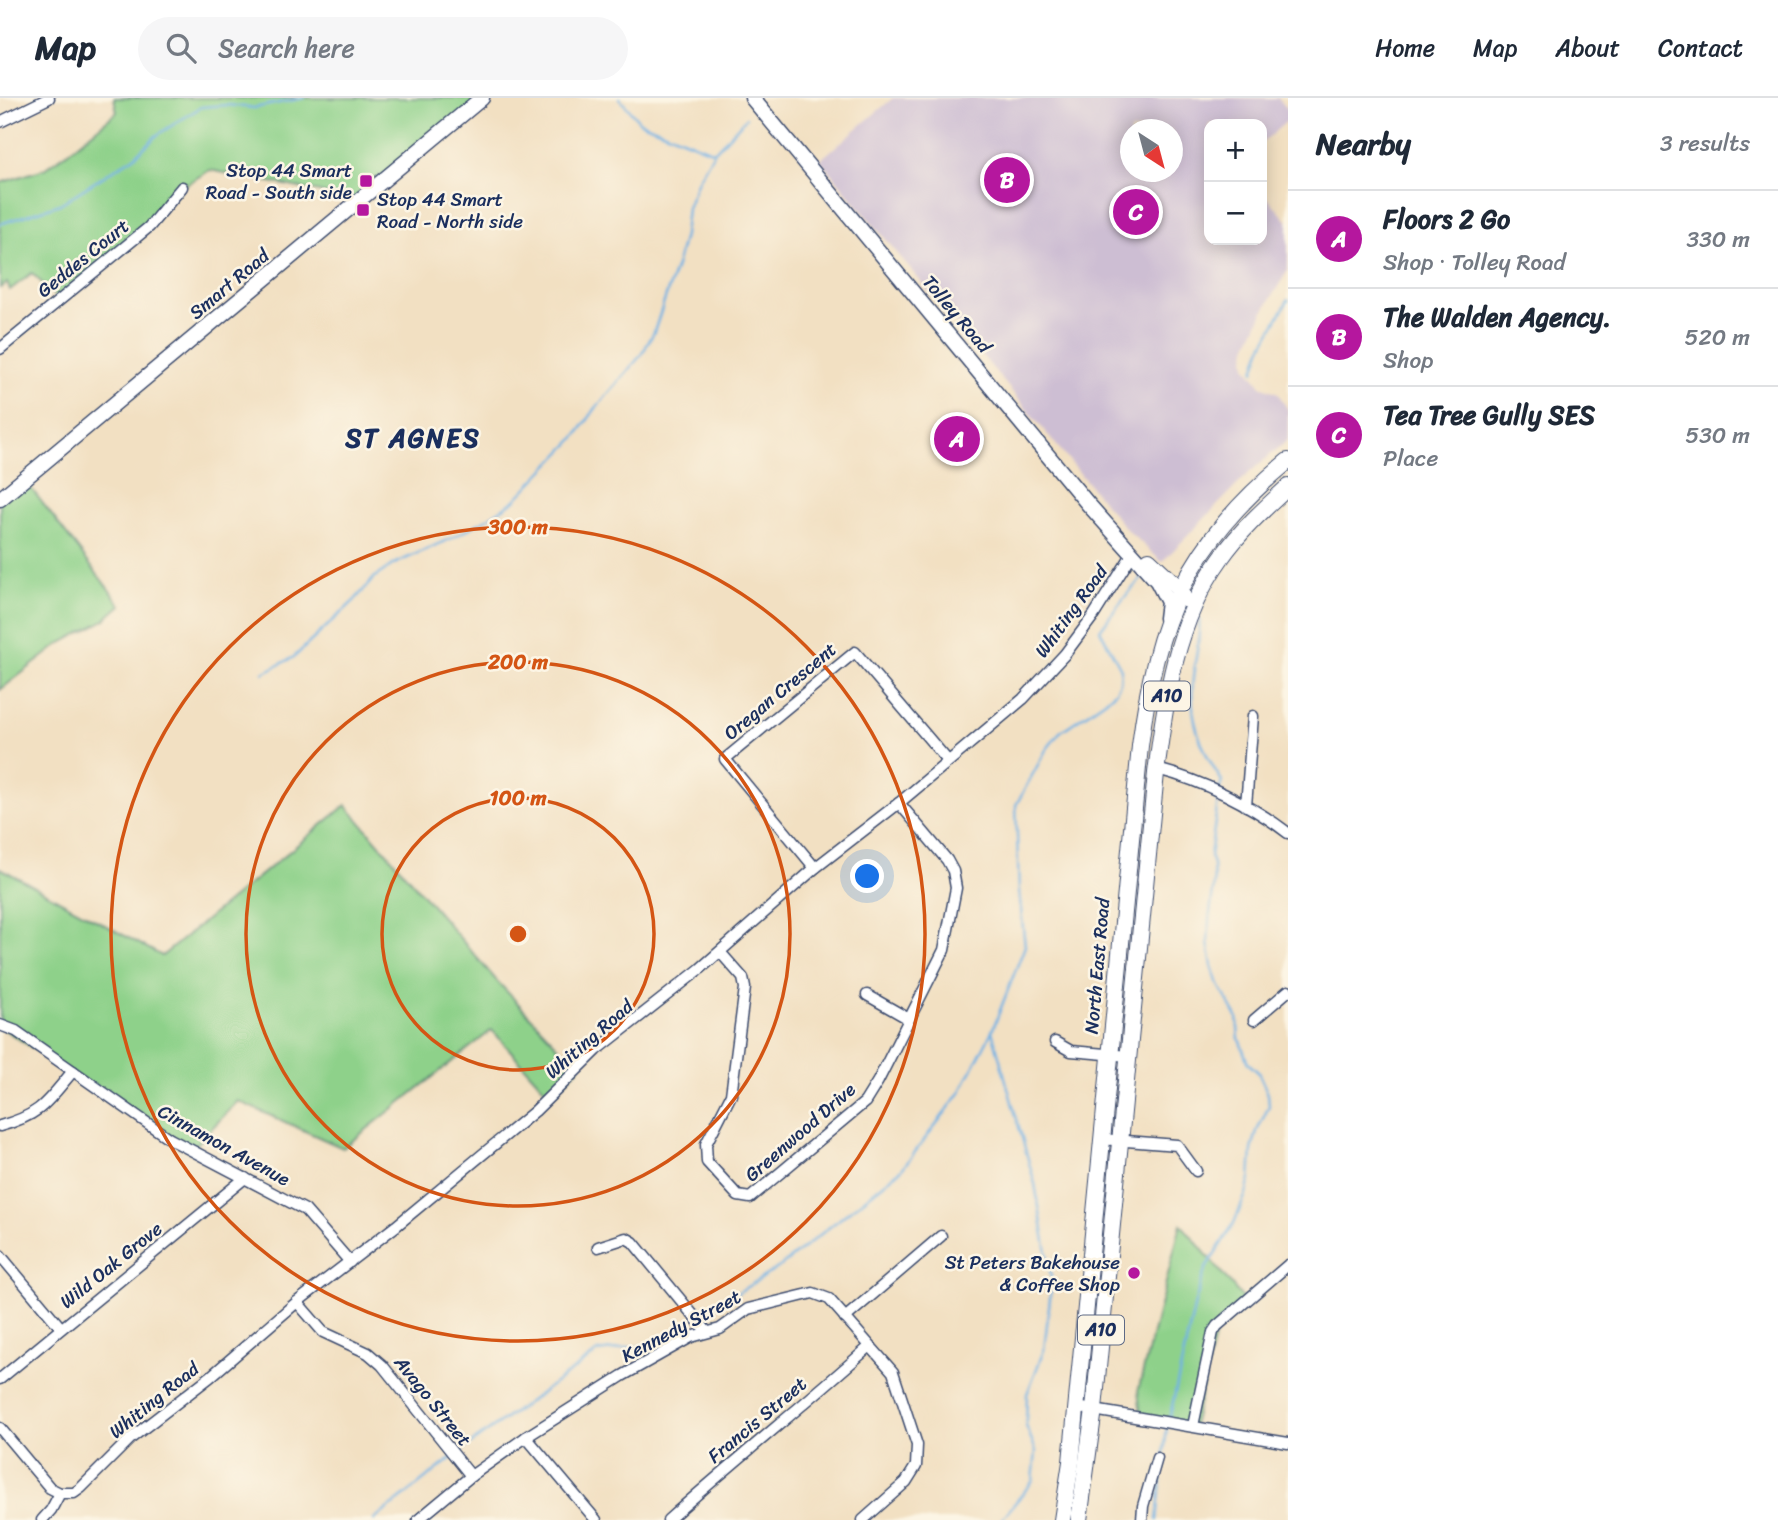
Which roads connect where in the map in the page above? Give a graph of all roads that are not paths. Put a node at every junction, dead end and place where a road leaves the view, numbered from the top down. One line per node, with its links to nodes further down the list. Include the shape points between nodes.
1 (49, 98): 4 (street)
2 (482, 98): 9 (main road, Smart Road)
3 (752, 98): 11 (main road, Tolley Road, via 1088,504)
4 (0, 122)
5 (182, 187): 6 (street, Geddes Court, via 149,227)
6 (0, 349)
7 (1288, 461): 12 (main road, North East Road / A10, via 1232,515)
8 (1288, 487): 10 (main road, North East Road / A10)
9 (0, 499)
10 (1228, 549): 14 (main road, via 1197,582); 16 (main road, North East Road / A10)
11 (1141, 556): 12 (main road, via 1171,570); 13 (main road, Tolley Road); 14 (main road); 19 (street, Whiting Road, via 1065,654 1023,699)
12 (1192, 567): 14 (main road, North East Road / A10)
13 (1157, 581): 14 (main road); 15 (main road, via 1168,602)
14 (1180, 589): 15 (main road, North East Road / A10); 16 (main road)
15 (1165, 623): 18 (main road, North East Road / A10)
16 (1187, 624): 20 (main road, North East Road / A10, via 1169,685)
17 (1253, 716): 23 (street)
18 (1140, 746): 20 (main road); 21 (main road, North East Road / A10)
19 (948, 761): 22 (street, Whiting Road); 25 (street, Oregan Crescent, via 855,652 725,759)
20 (1157, 769): 21 (main road, via 1147,776); 23 (street); 34 (main road, North East Road / A10)
21 (1134, 801): 33 (main road, North East Road / A10)
22 (899, 803): 25 (street, Whiting Road); 29 (street, Greenwood Drive, via 947,860 956,888 944,950)
23 (1246, 806): 24 (street)
24 (1288, 832)
25 (816, 868): 26 (street, Whiting Road)
26 (720, 952): 29 (street, Greenwood Drive, via 743,978 745,988 731,1095 706,1144 707,1162 738,1196 756,1195 865,1102); 44 (street, Whiting Road, via 597,1050 536,1111)
27 (1288, 990): 30 (street)
28 (867, 995): 29 (street)
29 (909, 1019)
30 (1254, 1020)
31 (0, 1025): 35 (street, Cinnamon Avenue)
32 (1055, 1042): 33 (street, via 1071,1051)
33 (1110, 1056): 34 (street); 37 (main road, North East Road / A10)
34 (1128, 1056): 38 (main road, North East Road / A10)
35 (73, 1071): 36 (street, via 41,1110); 40 (street, Cinnamon Avenue, via 170,1139)
36 (0, 1126)
37 (1101, 1139): 38 (street); 52 (main road, North East Road / A10)
38 (1119, 1140): 39 (street, via 1177,1145); 53 (main road, North East Road / A10)
39 (1196, 1171)
40 (245, 1178): 44 (street, Cinnamon Avenue, via 305,1210); 48 (street, Wild Oak Grove)
41 (941, 1236): 47 (street)
42 (598, 1247): 49 (street, via 625,1238 633,1242)
43 (0, 1255): 48 (street)
44 (349, 1262): 46 (street, Whiting Road)
45 (1288, 1265): 54 (street, via 1217,1325)
46 (297, 1302): 59 (street, Avago Street, via 323,1332 368,1353 382,1365); 60 (street, Whiting Road, via 131,1438 81,1488)
47 (845, 1318): 49 (street, Kennedy Street, via 829,1299 813,1293 748,1308 720,1329); 50 (street, Kennedy Street)
48 (61, 1328): 51 (street, Wild Oak Grove)
49 (707, 1332): 56 (street, Kennedy Street, via 622,1376)
50 (869, 1347): 64 (street, Francis Street); 65 (street, Kennedy Street, via 893,1373 917,1445 916,1465 906,1482)
51 (0, 1379)
52 (1076, 1407): 53 (street); 66 (main road, North East Road / A10)
53 (1094, 1409): 54 (street); 67 (main road, North East Road / A10)
54 (1193, 1426): 57 (street)
55 (0, 1428): 60 (street, via 50,1488)
56 (526, 1437): 59 (street, Kennedy Street); 63 (street)
57 (1288, 1443)
58 (1157, 1458): 68 (street)
59 (471, 1476): 61 (street, Kennedy Street)
60 (60, 1493): 62 (street)
61 (423, 1519)
62 (42, 1520)
63 (596, 1520)
64 (668, 1520)
65 (864, 1520)
66 (1062, 1520)
67 (1079, 1520)
68 (1143, 1520)

